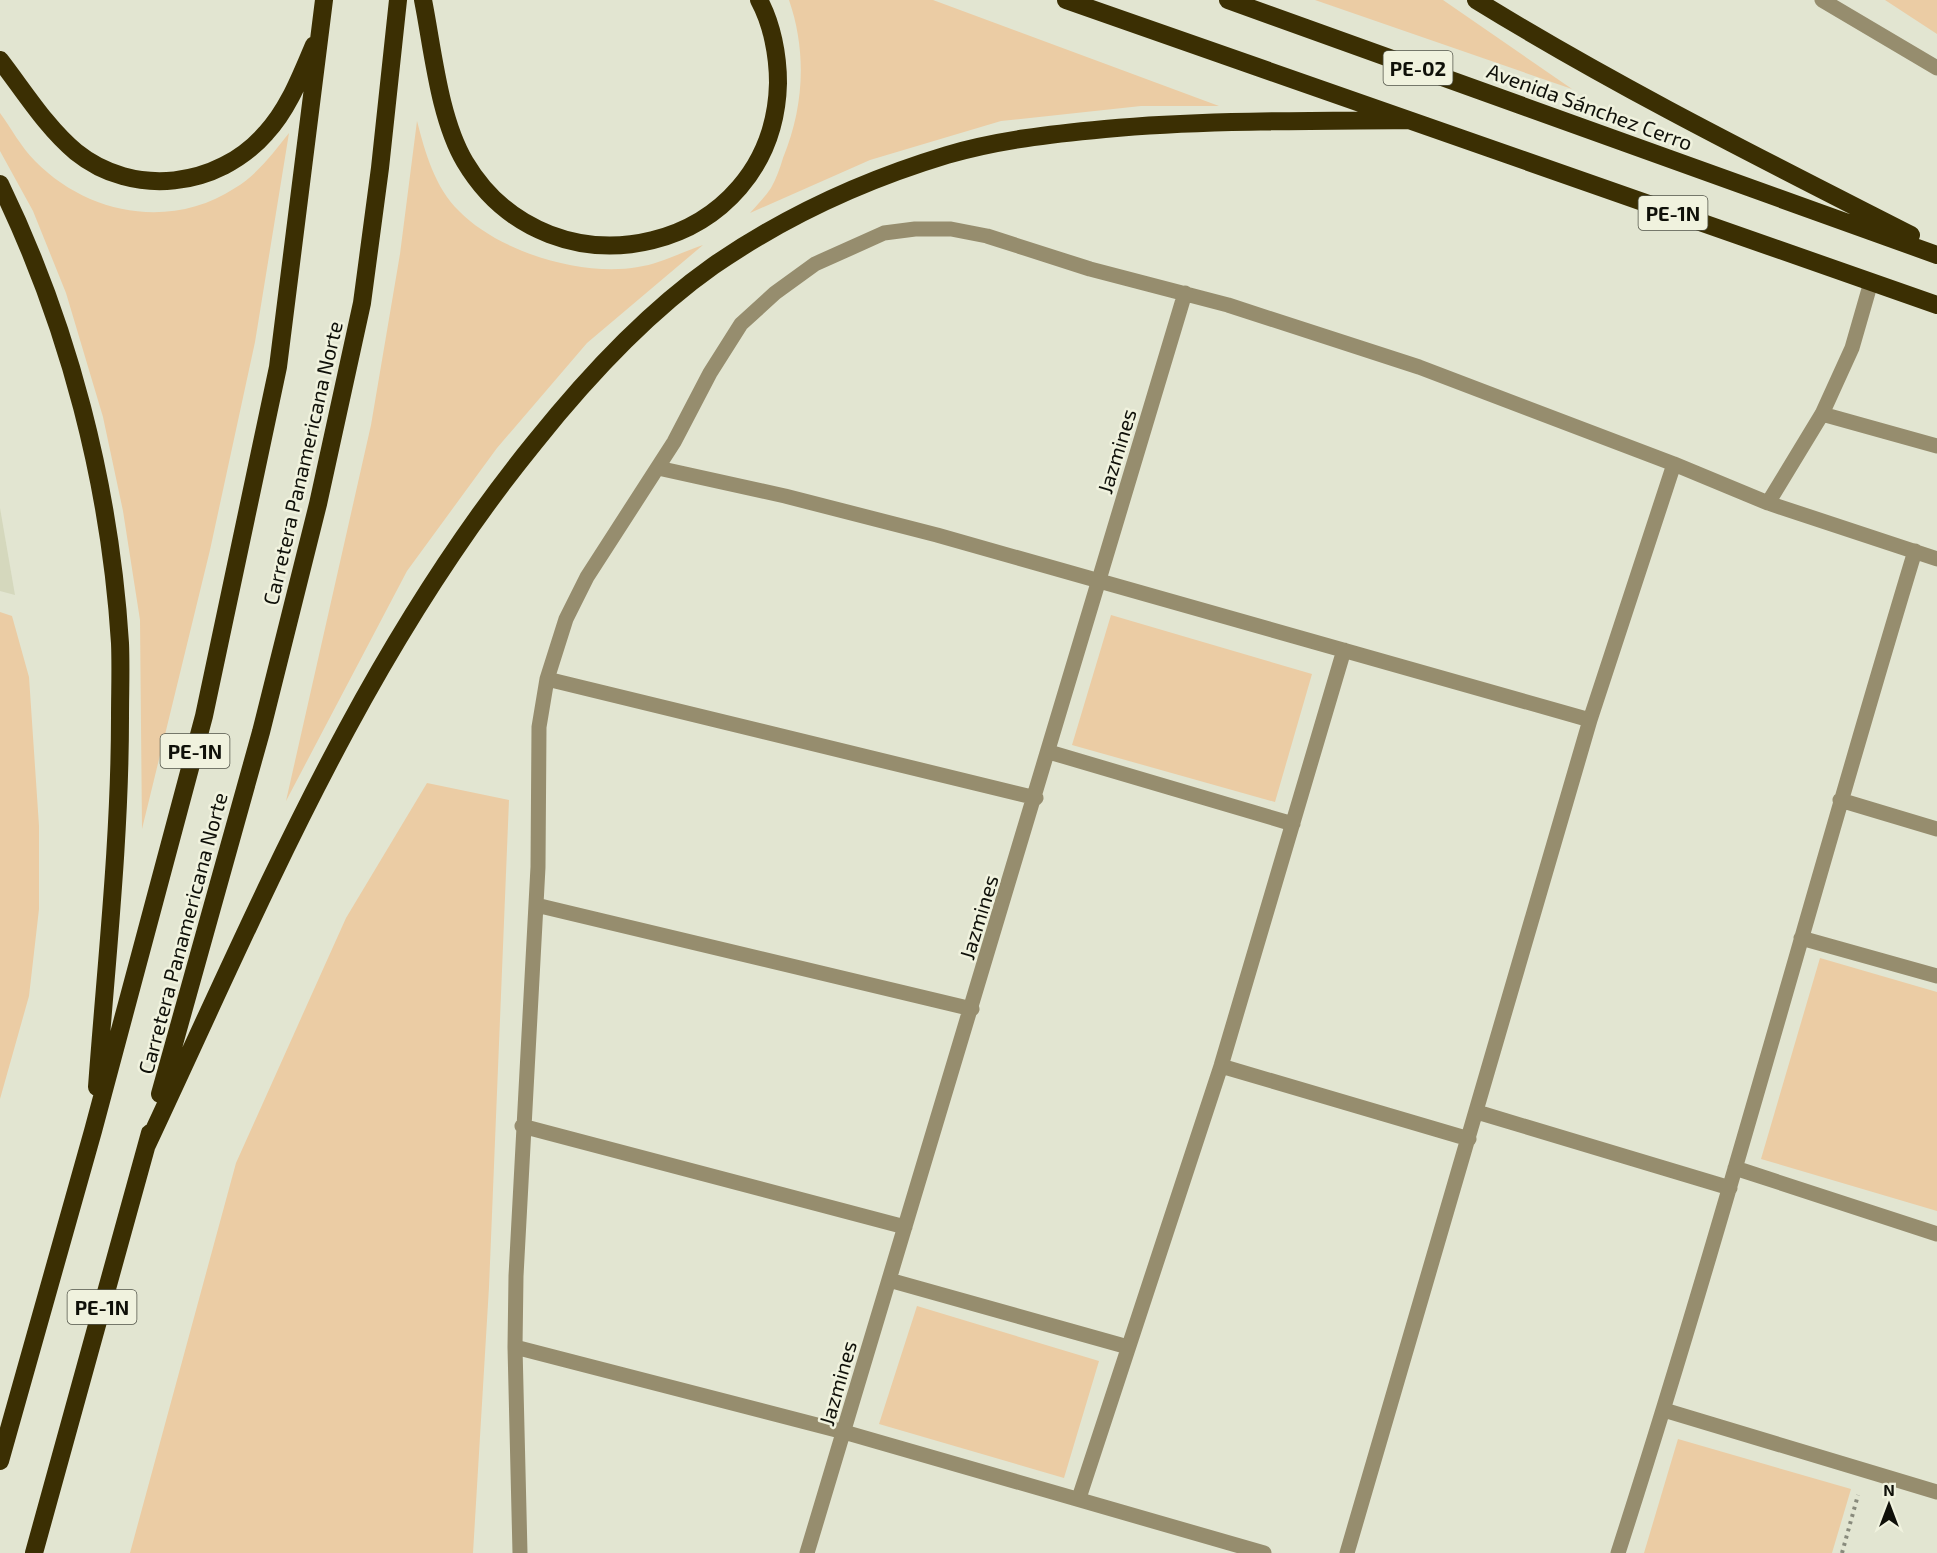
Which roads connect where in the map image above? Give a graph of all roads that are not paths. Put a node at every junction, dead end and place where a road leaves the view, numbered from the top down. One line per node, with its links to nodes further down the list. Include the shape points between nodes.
1 (324, 0): 9 (highway, Carretera Panamericana Norte / PE-1N)
2 (398, 0): 44 (highway, Carretera Panamericana Norte / PE-1N, via 362,303 323,482 261,732)
3 (423, 0): 4 (highway, via 446,113 464,160 476,178 492,197 529,225 568,241 609,246 648,243 696,225 735,193 750,174 764,149 777,102 776,52)
4 (759, 0)
5 (1066, 0): 12 (highway, PE-02)
6 (1228, 0): 15 (highway, Avenida Sánchez Cerro / PE-02)
7 (1476, 0): 14 (highway, via 1584,66)
8 (1822, 0): 11 (street)
9 (322, 27): 10 (highway, via 294,90 267,133 224,166 178,181 134,179 95,165 59,136); 42 (highway, Carretera Panamericana Norte / PE-1N, via 278,368 204,716)
10 (0, 60)
11 (1937, 68)
12 (1409, 120): 16 (highway, PE-1N); 44 (highway, via 1172,124 998,142 947,155 844,192 740,249 672,298 595,371 548,426 500,484 426,590 344,730)
13 (0, 184): 42 (highway, via 41,279 91,442 113,574 120,644 118,812)
14 (1937, 248)
15 (1937, 255)
16 (1871, 282): 18 (highway, PE-1N); 19 (street, via 1852,348)
17 (1185, 293): 21 (street, via 1419,368); 22 (street, via 987,236 951,229 884,233 815,264 741,324); 26 (street, Jazmines)
18 (1937, 305)
19 (1821, 414): 20 (street); 23 (street)
20 (1937, 446)
21 (1674, 464): 23 (street); 29 (street)
22 (658, 468): 26 (street, via 937,535); 28 (street, via 587,577 566,619)
23 (1768, 503): 24 (street)
24 (1914, 551): 25 (street); 32 (street)
25 (1937, 559)
26 (1099, 582): 27 (street); 30 (street, Jazmines)
27 (1344, 650): 29 (street); 33 (street)
28 (547, 679): 31 (street); 35 (street, via 539,727)
29 (1590, 720): 40 (street)
30 (1049, 752): 31 (street, Jazmines); 33 (street)
31 (1036, 798): 38 (street, Jazmines)
32 (1840, 800): 34 (street); 36 (street)
33 (1293, 824): 39 (street)
34 (1937, 829)
35 (536, 905): 38 (street); 41 (street)
36 (1801, 938): 37 (street); 45 (street)
37 (1937, 976)
38 (972, 1009): 47 (street, Jazmines)
39 (1221, 1066): 43 (street); 51 (street)
40 (1477, 1112): 43 (street); 46 (street)
41 (522, 1126): 47 (street); 50 (street)
42 (93, 1131): 54 (highway, Carretera Panamericana Norte / PE-1N)
43 (1469, 1139): 61 (street)
44 (147, 1144): 57 (highway, Carretera Panamericana Norte / PE-1N)
45 (1735, 1168): 46 (street); 48 (street)
46 (1730, 1188): 52 (street)
47 (905, 1227): 49 (street, Jazmines)
48 (1937, 1234)
49 (889, 1280): 51 (street); 53 (street, Jazmines)
50 (515, 1347): 53 (street); 58 (street)
51 (1128, 1347): 56 (street)
52 (1664, 1410): 55 (street); 62 (street)
53 (844, 1432): 56 (street); 59 (street, Jazmines)
54 (0, 1461)
55 (1937, 1492)
56 (1079, 1498): 60 (street)
57 (34, 1553)
58 (520, 1553)
59 (807, 1553)
60 (1263, 1553)
61 (1347, 1553)
62 (1618, 1553)

